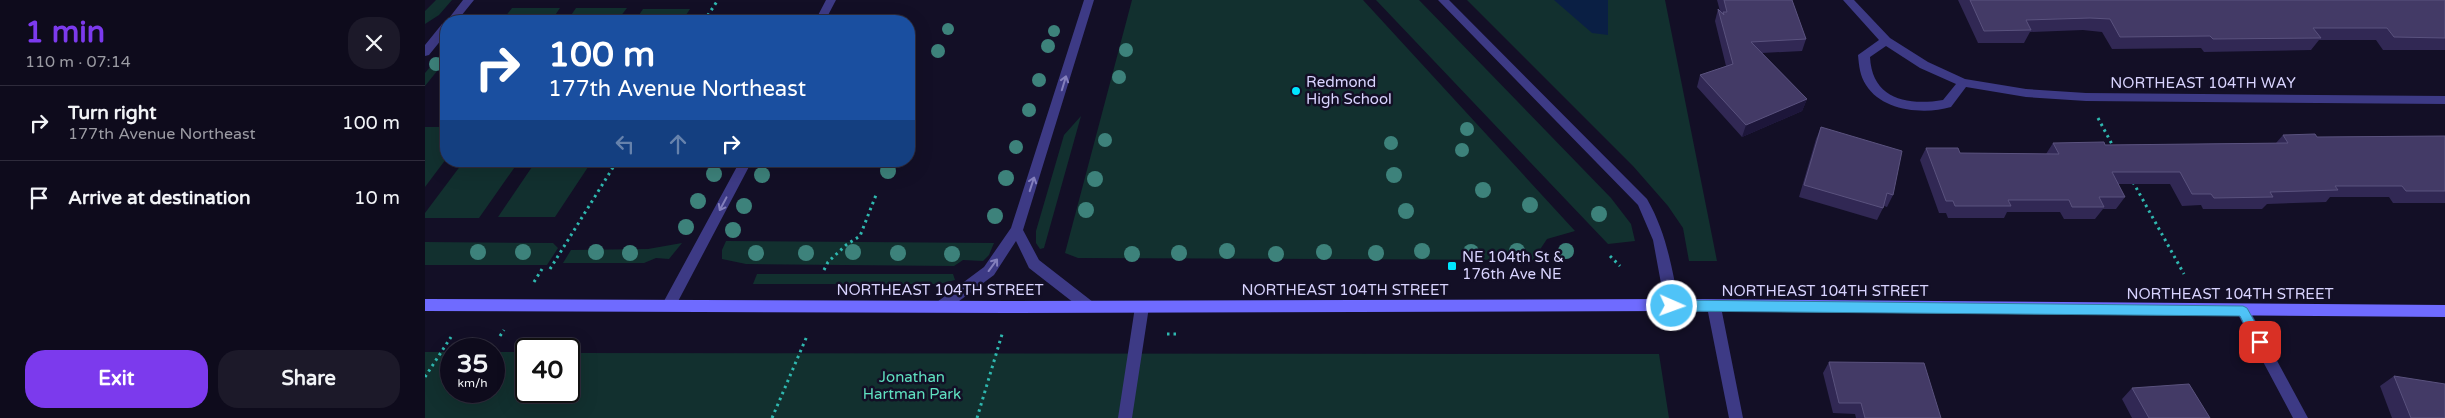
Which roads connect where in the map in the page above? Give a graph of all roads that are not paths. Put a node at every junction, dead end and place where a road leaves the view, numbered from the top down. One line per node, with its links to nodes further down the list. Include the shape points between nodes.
1 (469, 0): 6 (street)
2 (831, 0): 7 (street)
3 (1089, 0): 14 (street, one-way to 3)
4 (1443, 0): 19 (street, via 1643,202 1659,236)
5 (1848, 0): 9 (street, NORTHEAST 104TH WAY)
6 (456, 15)
7 (823, 15)
8 (440, 34): 10 (street)
9 (1887, 40): 11 (street, NORTHEAST 104TH WAY, via 1924,66); 11 (street, via 1864,55 1863,67 1867,81 1883,97 1929,108 1947,104)
10 (425, 52)
11 (1963, 83): 12 (street, NORTHEAST 104TH WAY, via 2026,93 2086,97)
12 (2445, 100)
13 (743, 167): 16 (street, one-way to 16)
14 (1017, 230): 17 (street, one-way to 14, via 989,271); 18 (street, via 1034,264)
15 (425, 305): 16 (street, NORTHEAST 104TH STREET)
16 (669, 306): 17 (street, NORTHEAST 104TH STREET)
17 (942, 306): 18 (street, NORTHEAST 104TH STREET)
18 (1089, 306): 20 (street, NORTHEAST 104TH STREET)
19 (1672, 306): 20 (street, NORTHEAST 104TH STREET); 21 (street, NORTHEAST 104TH STREET)
20 (1142, 307): 24 (street)
21 (1714, 307): 22 (street, NORTHEAST 104TH STREET); 25 (street)
22 (2243, 311): 23 (street, NORTHEAST 104TH STREET); 26 (street)
23 (2445, 311)
24 (1125, 418)
25 (1736, 418)
26 (2301, 418)

